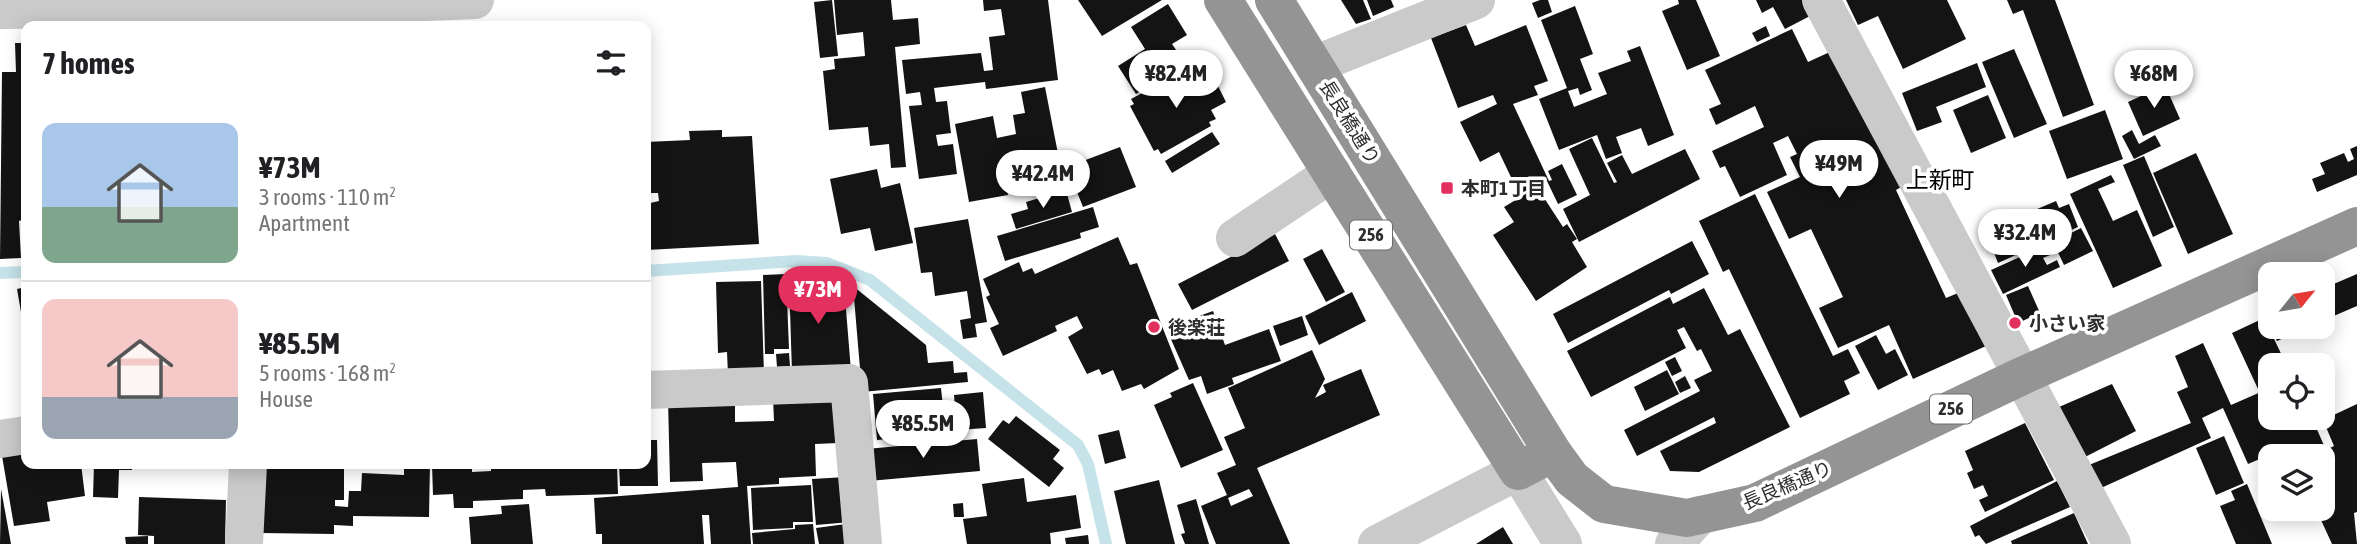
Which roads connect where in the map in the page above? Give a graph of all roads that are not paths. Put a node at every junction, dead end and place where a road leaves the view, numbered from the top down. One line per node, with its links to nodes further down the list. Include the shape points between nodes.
1 (475, 0): 7 (street)
2 (1223, 0): 9 (highway, 256)
3 (1274, 0): 8 (highway, 長良橋通り / 256)
4 (1476, 0): 8 (street)
5 (1821, 0): 12 (street)
6 (0, 9): 7 (street)
7 (248, 12)
8 (1314, 65): 16 (highway, 長良橋通り / 256)
9 (1332, 173): 11 (street); 18 (highway, 256)
10 (2357, 226): 12 (highway, 長良橋通り / 256)
11 (1235, 238)
12 (2022, 376): 19 (highway, 長良橋通り / 256, via 1755,503); 25 (street)
13 (651, 390): 21 (street, via 849,383)
14 (21, 436): 15 (street)
15 (0, 439)
16 (1553, 453): 18 (highway); 19 (highway, 長良橋通り / 256, via 1573,479 1604,504 1670,516)
17 (248, 469): 20 (street)
18 (1518, 471): 22 (street); 23 (street)
19 (1700, 515): 24 (street)
20 (244, 544)
21 (863, 544)
22 (1377, 544)
23 (1563, 544)
24 (1674, 544)
25 (2112, 544)

